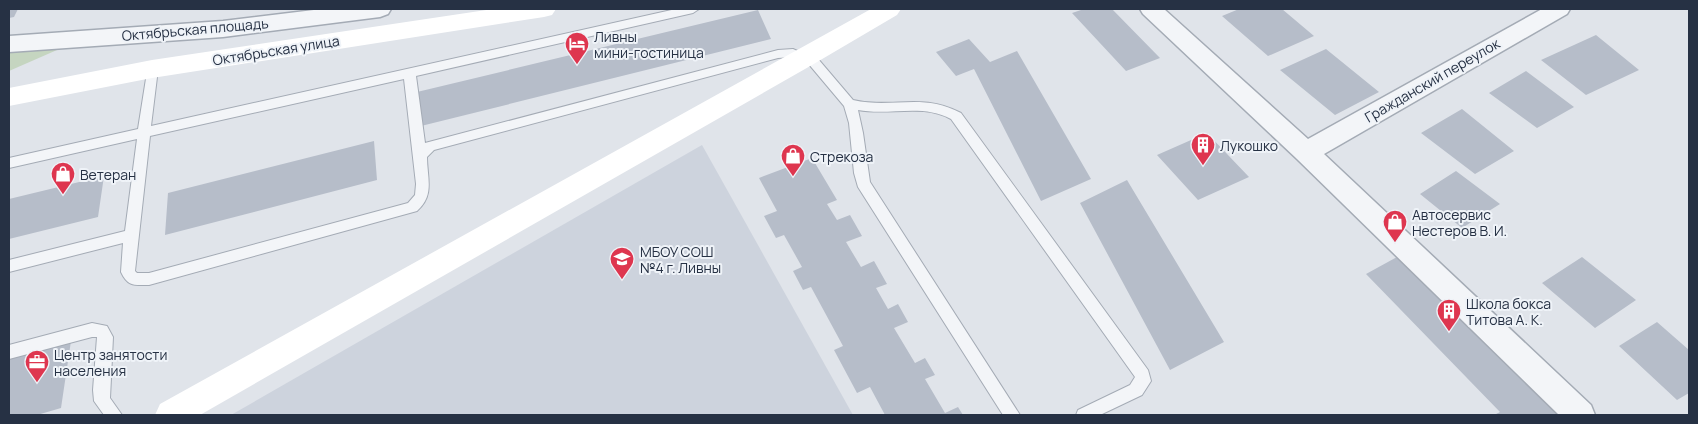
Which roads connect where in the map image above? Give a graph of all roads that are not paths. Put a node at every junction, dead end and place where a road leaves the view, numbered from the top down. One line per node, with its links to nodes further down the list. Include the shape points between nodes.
1 (380, 9): 7 (street, Октябрьская площадь, via 223,29)
2 (544, 9): 9 (street, Октябрьская улица)
3 (693, 9): 10 (lane)
4 (889, 9): 8 (street)
5 (1151, 9): 14 (street)
6 (1558, 9): 14 (street, Гражданский переулок)
7 (9, 44)
8 (806, 58): 12 (lane); 15 (lane, via 793,52 778,54 430,146); 21 (street)
9 (152, 69): 11 (street, Октябрьская улица); 13 (lane)
10 (409, 73): 13 (lane); 15 (lane)
11 (9, 97)
12 (848, 103): 22 (lane, via 857,133 863,183); 23 (lane, via 884,108 930,105 956,116 1143,375 1144,381 1136,390)
13 (144, 132): 16 (lane); 17 (lane)
14 (1306, 152): 24 (street)
15 (420, 155): 17 (lane, via 423,195 412,207 402,210 141,280 134,280 128,272)
16 (9, 164)
17 (131, 235): 18 (lane)
18 (9, 266)
19 (9, 352): 20 (lane, via 92,330 102,331 105,337 102,401)
20 (114, 415)
21 (172, 415)
22 (1012, 415)
23 (1084, 415)
24 (1580, 415)

